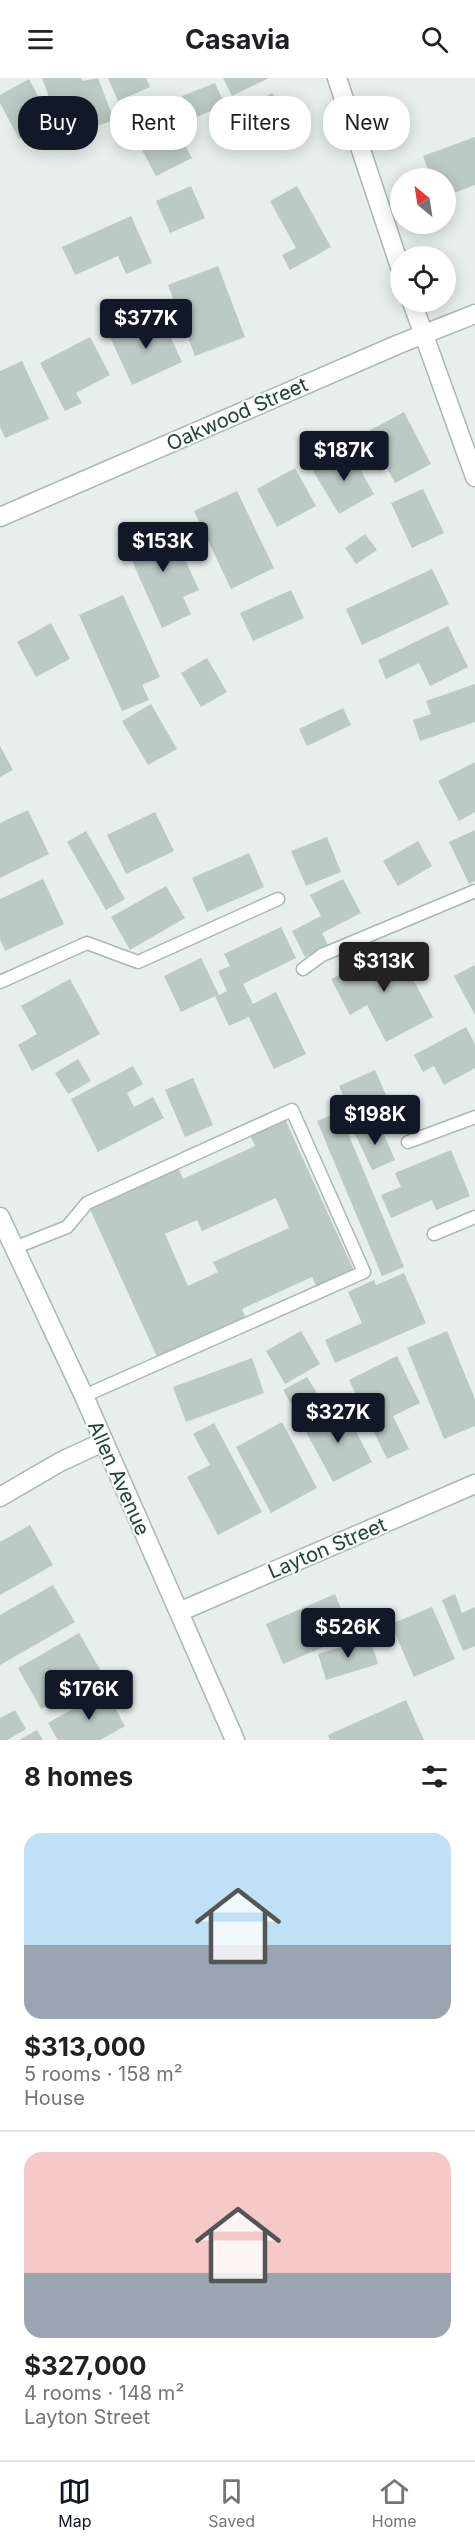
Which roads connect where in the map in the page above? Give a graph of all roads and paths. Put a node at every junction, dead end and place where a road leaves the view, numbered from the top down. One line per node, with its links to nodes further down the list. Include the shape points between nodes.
1 (337, 78): 2 (street)
2 (393, 246)
3 (416, 312): 5 (street)
4 (475, 314): 5 (street, Oakwood Street)
5 (423, 333): 6 (street); 7 (street, Oakwood Street)
6 (475, 477)
7 (0, 517)
8 (475, 891): 10 (lane, via 322,955)
9 (278, 898): 11 (lane, via 138,962 87,943)
10 (303, 969)
11 (0, 982)
12 (475, 1117): 13 (lane)
13 (408, 1142)
14 (475, 1216): 16 (lane)
15 (0, 1217): 17 (street, Allen Avenue)
16 (434, 1234)
17 (14, 1248): 18 (street, Allen Avenue); 18 (lane, via 67,1227 87,1203 292,1110 364,1272)
18 (84, 1396): 19 (street, Allen Avenue)
19 (103, 1442): 21 (street); 22 (street, Allen Avenue)
20 (475, 1484): 22 (street, Layton Street)
21 (0, 1497)
22 (179, 1612): 23 (street, Allen Avenue)
23 (235, 1740)

